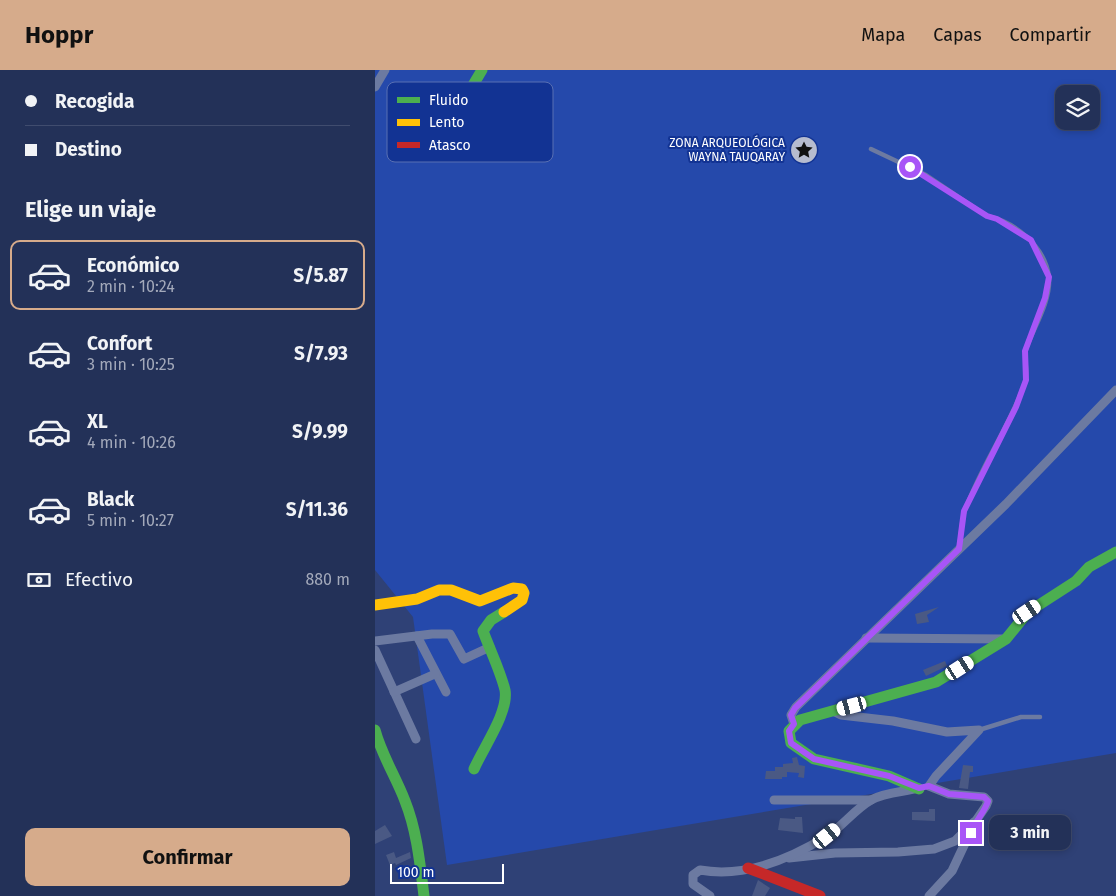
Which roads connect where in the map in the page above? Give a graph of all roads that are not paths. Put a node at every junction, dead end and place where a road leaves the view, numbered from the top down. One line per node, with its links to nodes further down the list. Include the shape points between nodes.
1 (385, 70): 4 (street)
2 (478, 71): 3 (street)
3 (472, 82)
4 (375, 87)
5 (871, 149): 7 (lane, via 926,175 987,216 1031,240 1049,277 1045,298 1025,351 1026,380 1016,407 964,511)
6 (1116, 390): 7 (street)
7 (959, 549): 11 (street)
8 (1116, 552): 12 (street, via 1089,567 1076,581 1027,612)
9 (375, 605): 14 (street, via 417,600 439,590 451,590 480,601 513,588 522,589 522,600 485,626 483,632)
10 (417, 636): 13 (street); 14 (street, via 450,634 463,659); 16 (street)
11 (867, 638): 12 (street); 21 (street, via 795,708 791,715)
12 (1006, 639): 19 (street, via 937,682)
13 (375, 641)
14 (490, 647): 25 (street, via 505,701)
15 (375, 650): 17 (street)
16 (435, 674): 17 (street); 18 (street)
17 (394, 692): 24 (street)
18 (446, 692)
19 (833, 711): 21 (street); 23 (street, via 947,732)
20 (1039, 717): 23 (lane, via 1021,717)
21 (794, 724): 26 (street, via 789,731 791,743 814,759)
22 (375, 730): 32 (street, via 379,748 401,791 416,834)
23 (979, 730): 26 (street)
24 (416, 739)
25 (474, 769)
26 (924, 787): 28 (street, via 889,793); 29 (street, via 949,794 984,797 988,801 987,806)
27 (774, 800): 28 (street)
28 (871, 800): 30 (street, via 827,836)
29 (975, 822): 30 (street, via 955,840 933,849 835,853); 35 (street, via 952,871)
30 (784, 859): 31 (street)
31 (748, 868): 33 (street, via 700,870 693,875 693,884); 34 (street)
32 (424, 896)
33 (710, 896)
34 (820, 896)
35 (929, 896)

